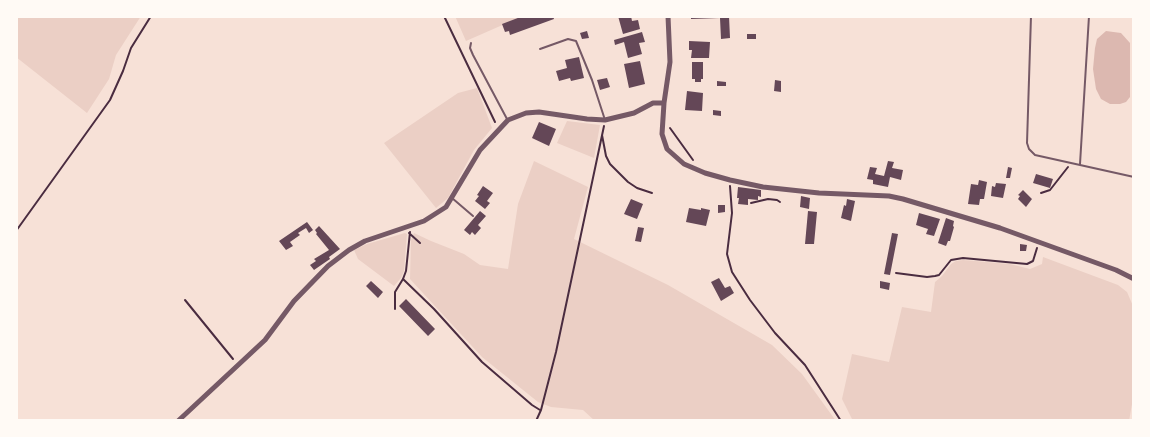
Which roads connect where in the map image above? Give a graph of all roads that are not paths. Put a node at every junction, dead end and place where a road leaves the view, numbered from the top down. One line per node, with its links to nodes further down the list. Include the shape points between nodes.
1 (668, 16): 6 (street, via 670,62)
2 (1031, 16): 9 (lane, via 1027,144 1035,155)
3 (1089, 16): 9 (lane)
4 (471, 43): 7 (lane, via 473,55)
5 (540, 49): 8 (lane, via 568,39 576,41)
6 (664, 103): 8 (street, via 653,103 634,113); 13 (street, via 662,134 667,149 684,164 705,173 762,187 889,196 989,224)
7 (508, 120): 8 (street, via 539,112); 11 (street, via 480,150)
8 (605, 120)
9 (1080, 165): 10 (lane)
10 (1134, 177)
11 (452, 198): 12 (lane); 14 (street, via 438,214 410,230 364,241 328,266 294,301 265,340)
12 (473, 216)
13 (1134, 278)
14 (178, 421)

